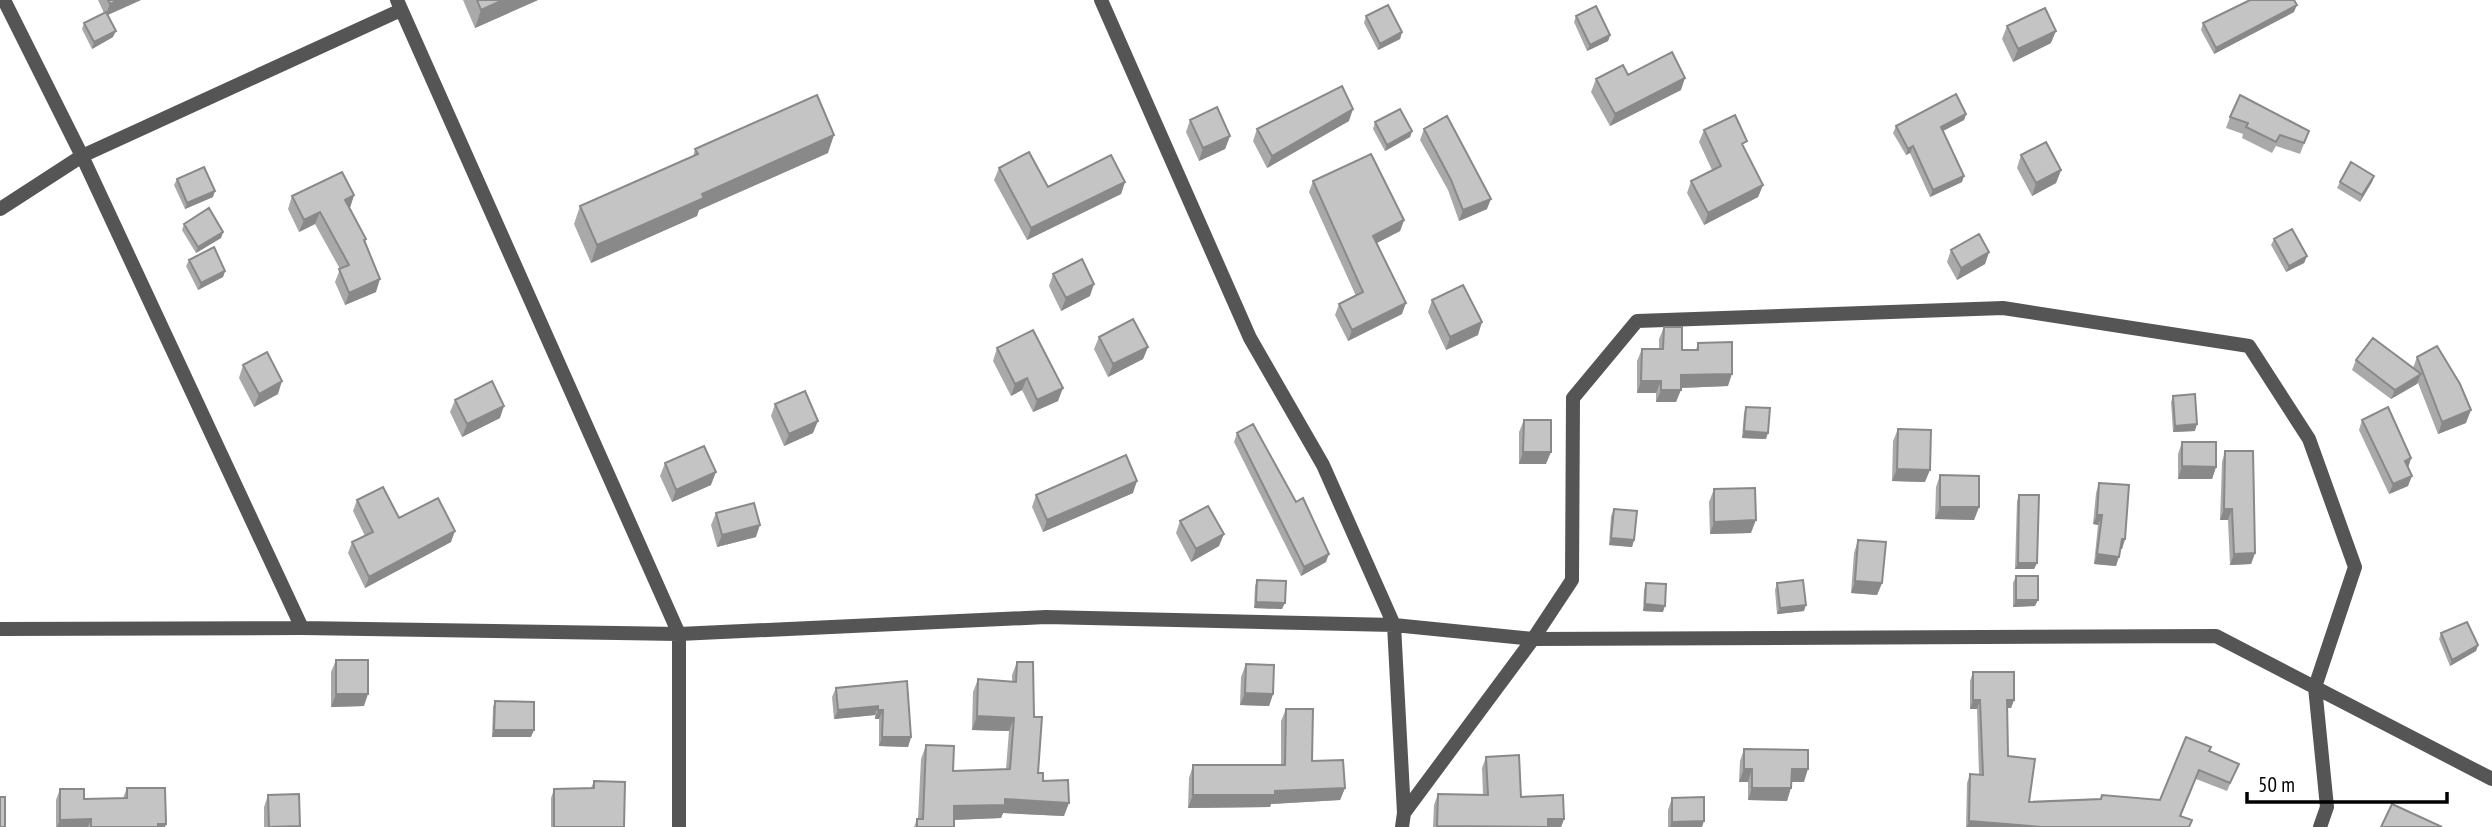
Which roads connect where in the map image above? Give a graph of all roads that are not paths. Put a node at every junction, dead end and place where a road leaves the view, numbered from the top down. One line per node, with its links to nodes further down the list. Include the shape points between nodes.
1 (4, 0): 4 (street)
2 (1101, 0): 6 (street, via 1250,338 1323,465)
3 (399, 5): 4 (street); 9 (street)
4 (82, 156): 5 (street); 7 (street)
5 (0, 209)
6 (1394, 625): 9 (street, via 1046,617); 10 (street); 13 (street)
7 (302, 628): 8 (street); 9 (street)
8 (0, 629)
9 (679, 634): 14 (street)
10 (1533, 639): 11 (street, via 2216,636); 11 (street, via 1572,580 1573,398 1637,321 2003,308 2249,346 2309,439 2355,567); 13 (street)
11 (2315, 687): 12 (street); 15 (street, via 2327,807)
12 (2492, 779)
13 (1403, 820)
14 (679, 827)
15 (2320, 827)

